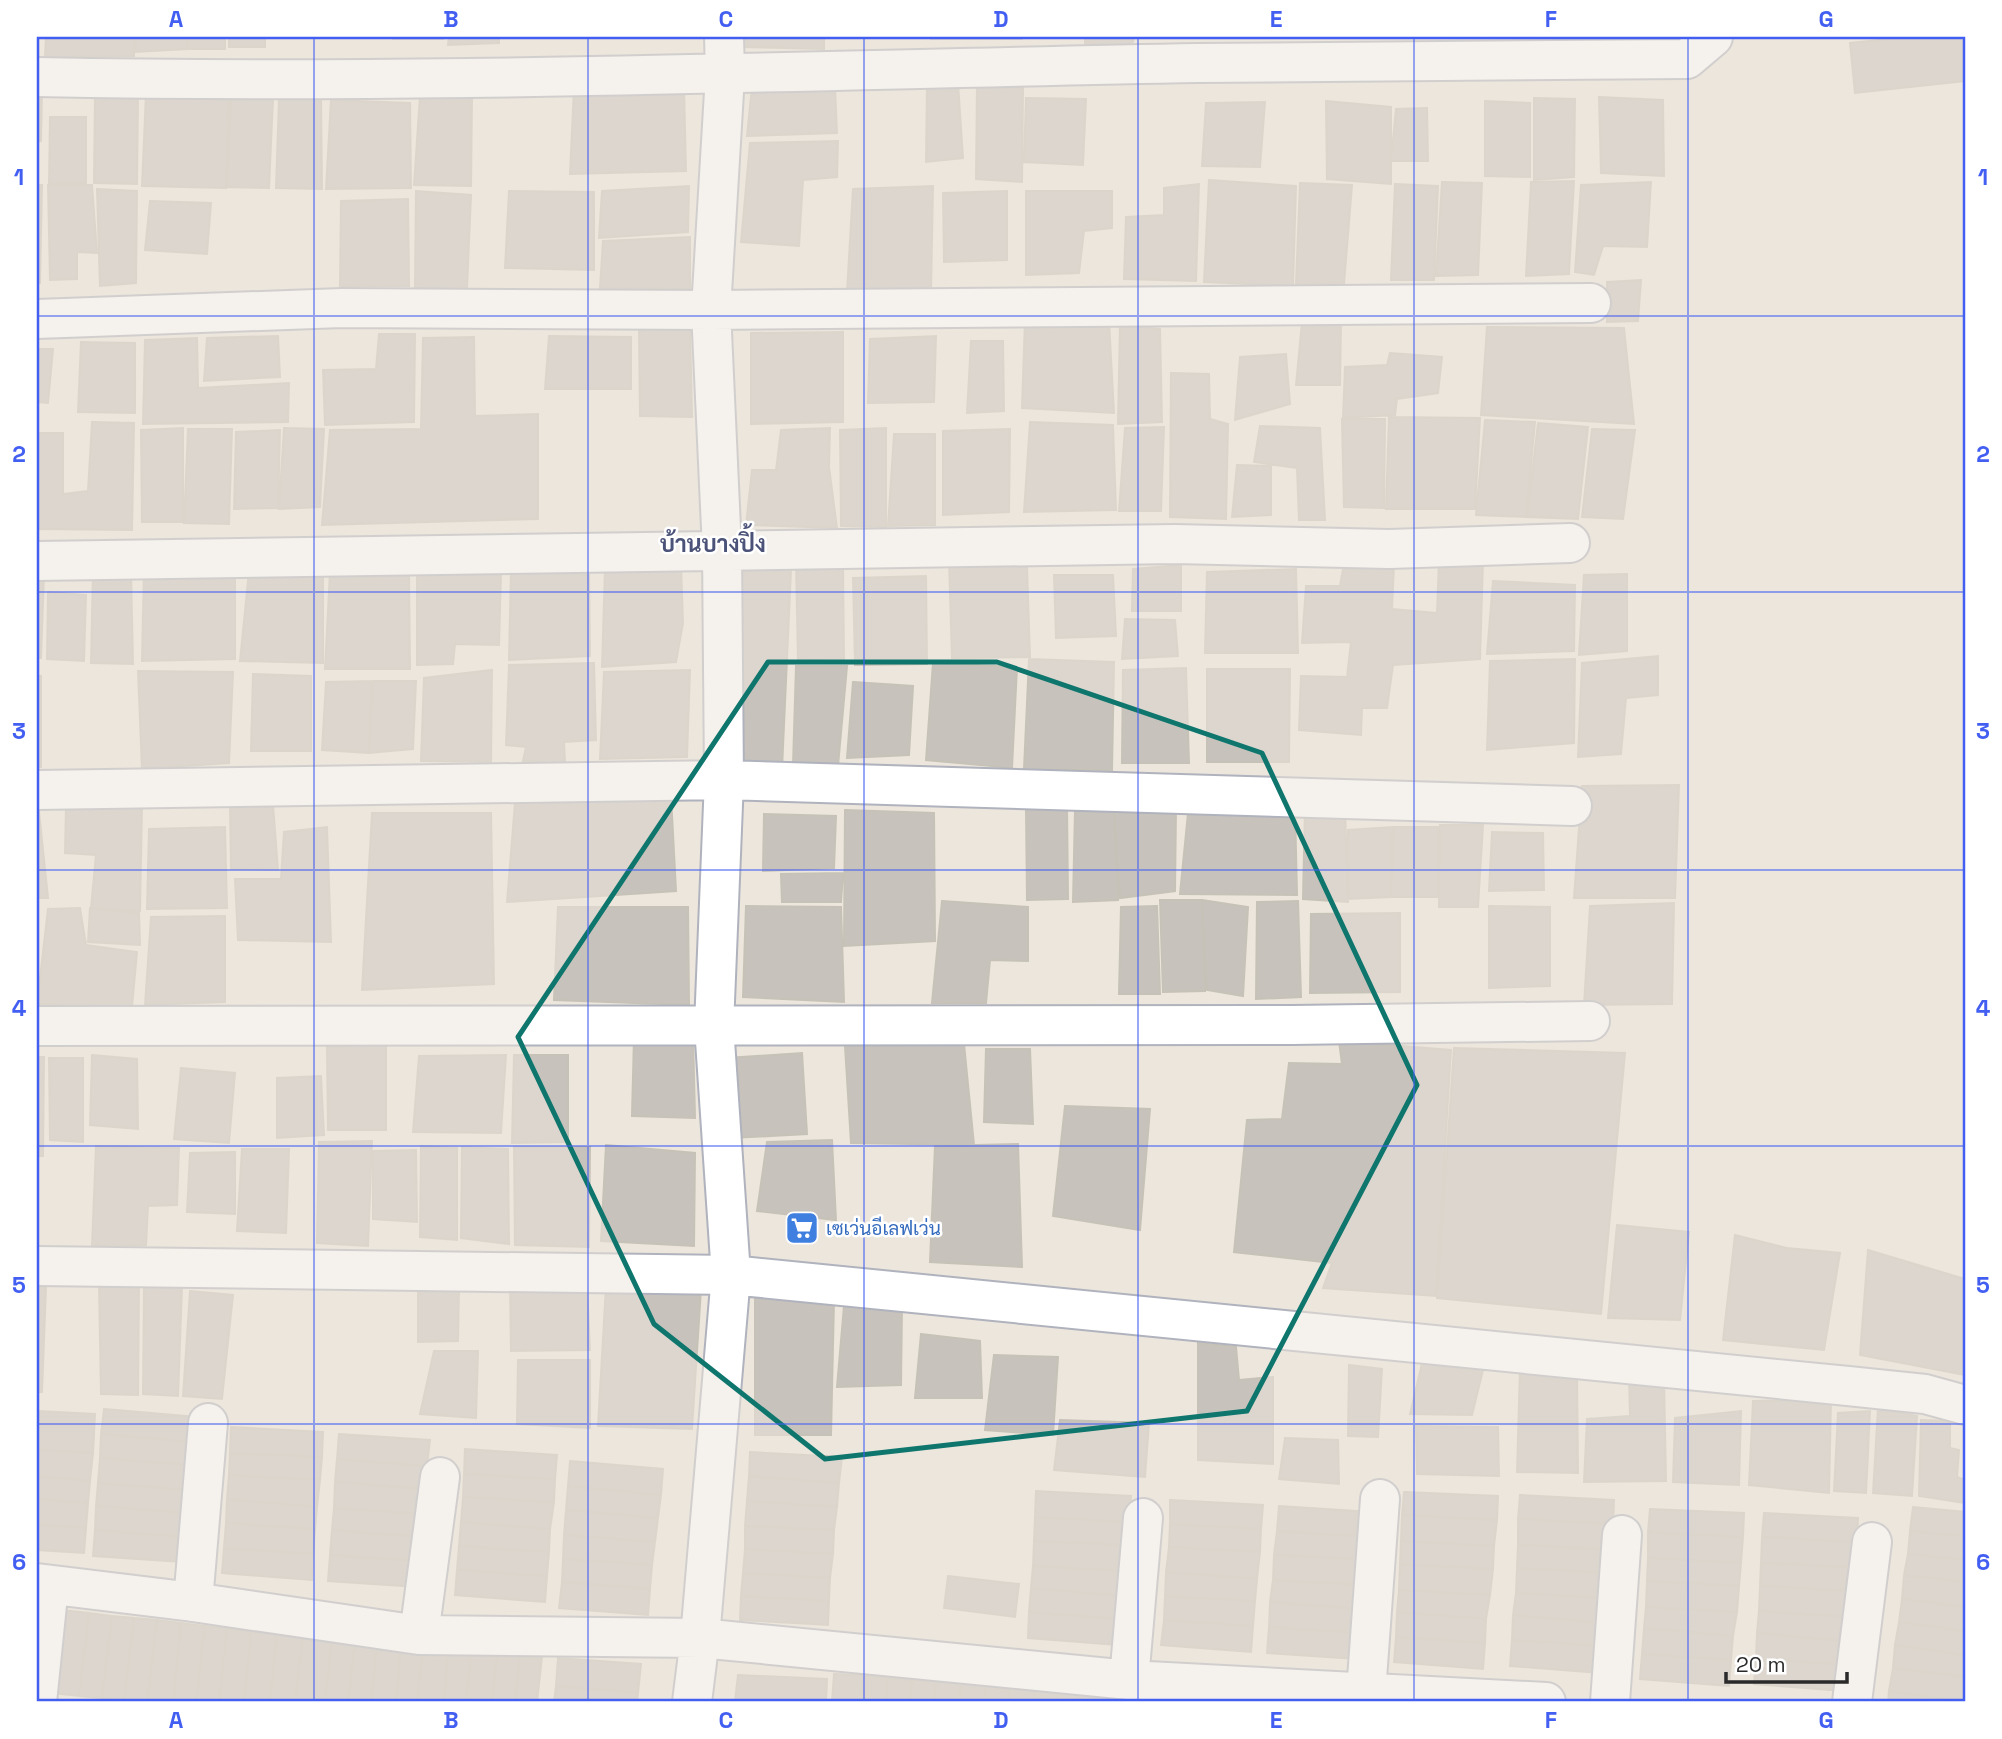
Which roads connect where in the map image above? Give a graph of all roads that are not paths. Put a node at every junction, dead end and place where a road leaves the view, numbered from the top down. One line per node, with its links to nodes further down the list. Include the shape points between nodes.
1 (724, 37): 3 (street)
2 (1713, 37): 3 (street, via 1687,59 1197,63)
3 (725, 75): 4 (street); 6 (street)
4 (37, 78)
5 (1591, 303): 6 (street)
6 (711, 310): 7 (street, via 342,308); 9 (street)
7 (37, 319)
8 (1570, 544): 9 (street, via 1389,549 1175,544)
9 (722, 550): 10 (street); 11 (street)
10 (37, 561)
11 (724, 780): 12 (street); 13 (street); 16 (street)
12 (37, 790)
13 (1572, 806)
14 (1590, 1021): 16 (street)
15 (37, 1026): 16 (street)
16 (714, 1026): 18 (street)
17 (37, 1266): 18 (street)
18 (731, 1275): 19 (street, via 1925,1394); 29 (street)
19 (1965, 1405)
20 (208, 1423): 27 (street)
21 (440, 1477): 28 (street)
22 (1380, 1499): 31 (street)
23 (1143, 1518): 30 (street)
24 (1622, 1535): 36 (street)
25 (1872, 1542): 37 (street)
26 (43, 1584): 27 (street); 33 (street)
27 (193, 1602): 28 (street)
28 (419, 1635): 29 (street)
29 (700, 1638): 30 (street); 34 (street)
30 (1129, 1680): 32 (street)
31 (1366, 1693): 32 (street); 35 (street)
32 (1325, 1697)
33 (37, 1702)
34 (692, 1702)
35 (1546, 1702)
36 (1610, 1702)
37 (1852, 1702)

